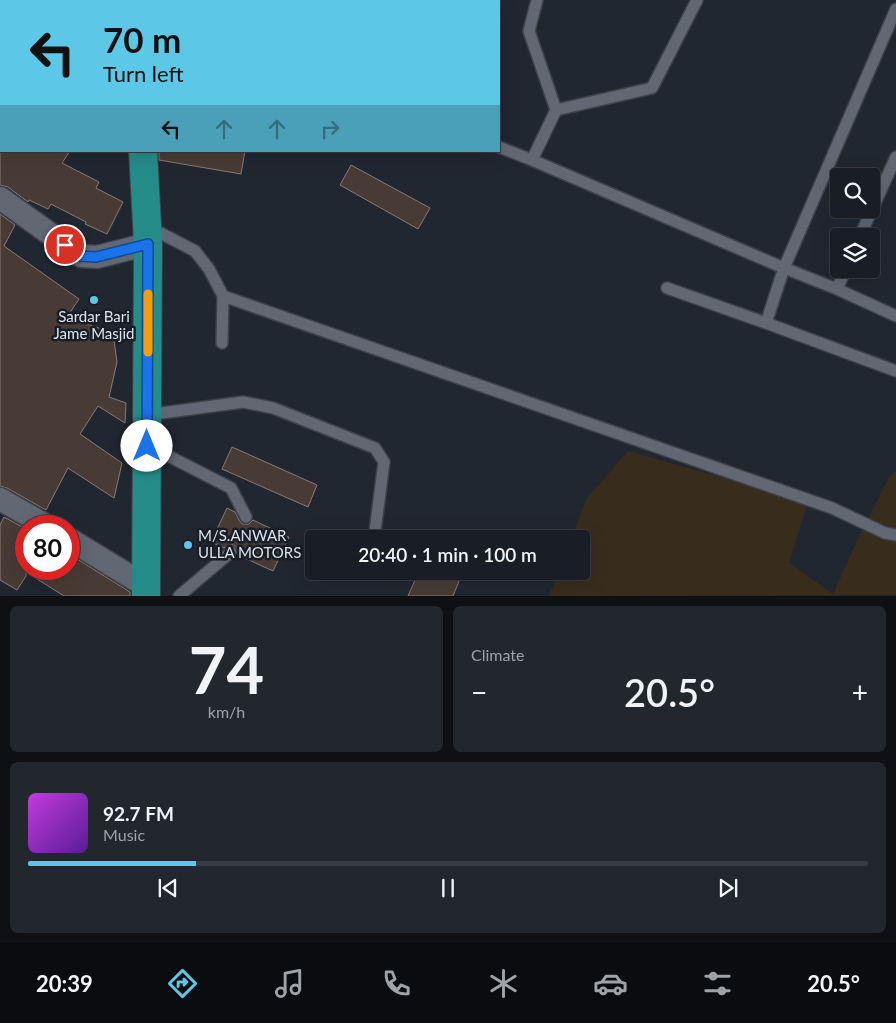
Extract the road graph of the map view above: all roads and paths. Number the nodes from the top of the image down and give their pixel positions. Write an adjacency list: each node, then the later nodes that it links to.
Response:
1 (537, 0): 4 (lane)
2 (697, 0): 4 (lane)
3 (896, 8): 12 (lane)
4 (556, 110): 8 (lane)
5 (500, 147): 8 (lane)
6 (143, 152): 11 (highway)
7 (896, 157): 10 (lane)
8 (532, 160): 12 (lane)
9 (0, 198): 11 (street)
10 (864, 228)
11 (148, 235): 16 (lane); 21 (highway)
12 (784, 268): 15 (lane); 18 (lane)
13 (842, 278): 15 (lane)
14 (667, 288): 18 (lane)
15 (837, 289): 17 (lane)
16 (223, 296): 19 (lane); 27 (lane)
17 (896, 316)
18 (766, 323): 20 (lane)
19 (222, 343)
20 (896, 371)
21 (147, 415): 22 (highway); 26 (lane)
22 (147, 446): 25 (lane); 30 (highway)
23 (0, 498): 24 (street)
24 (29, 515)
25 (246, 517)
26 (375, 530)
27 (896, 535)
28 (80, 546): 30 (street)
29 (231, 552): 31 (lane)
30 (146, 591)
31 (180, 596)

